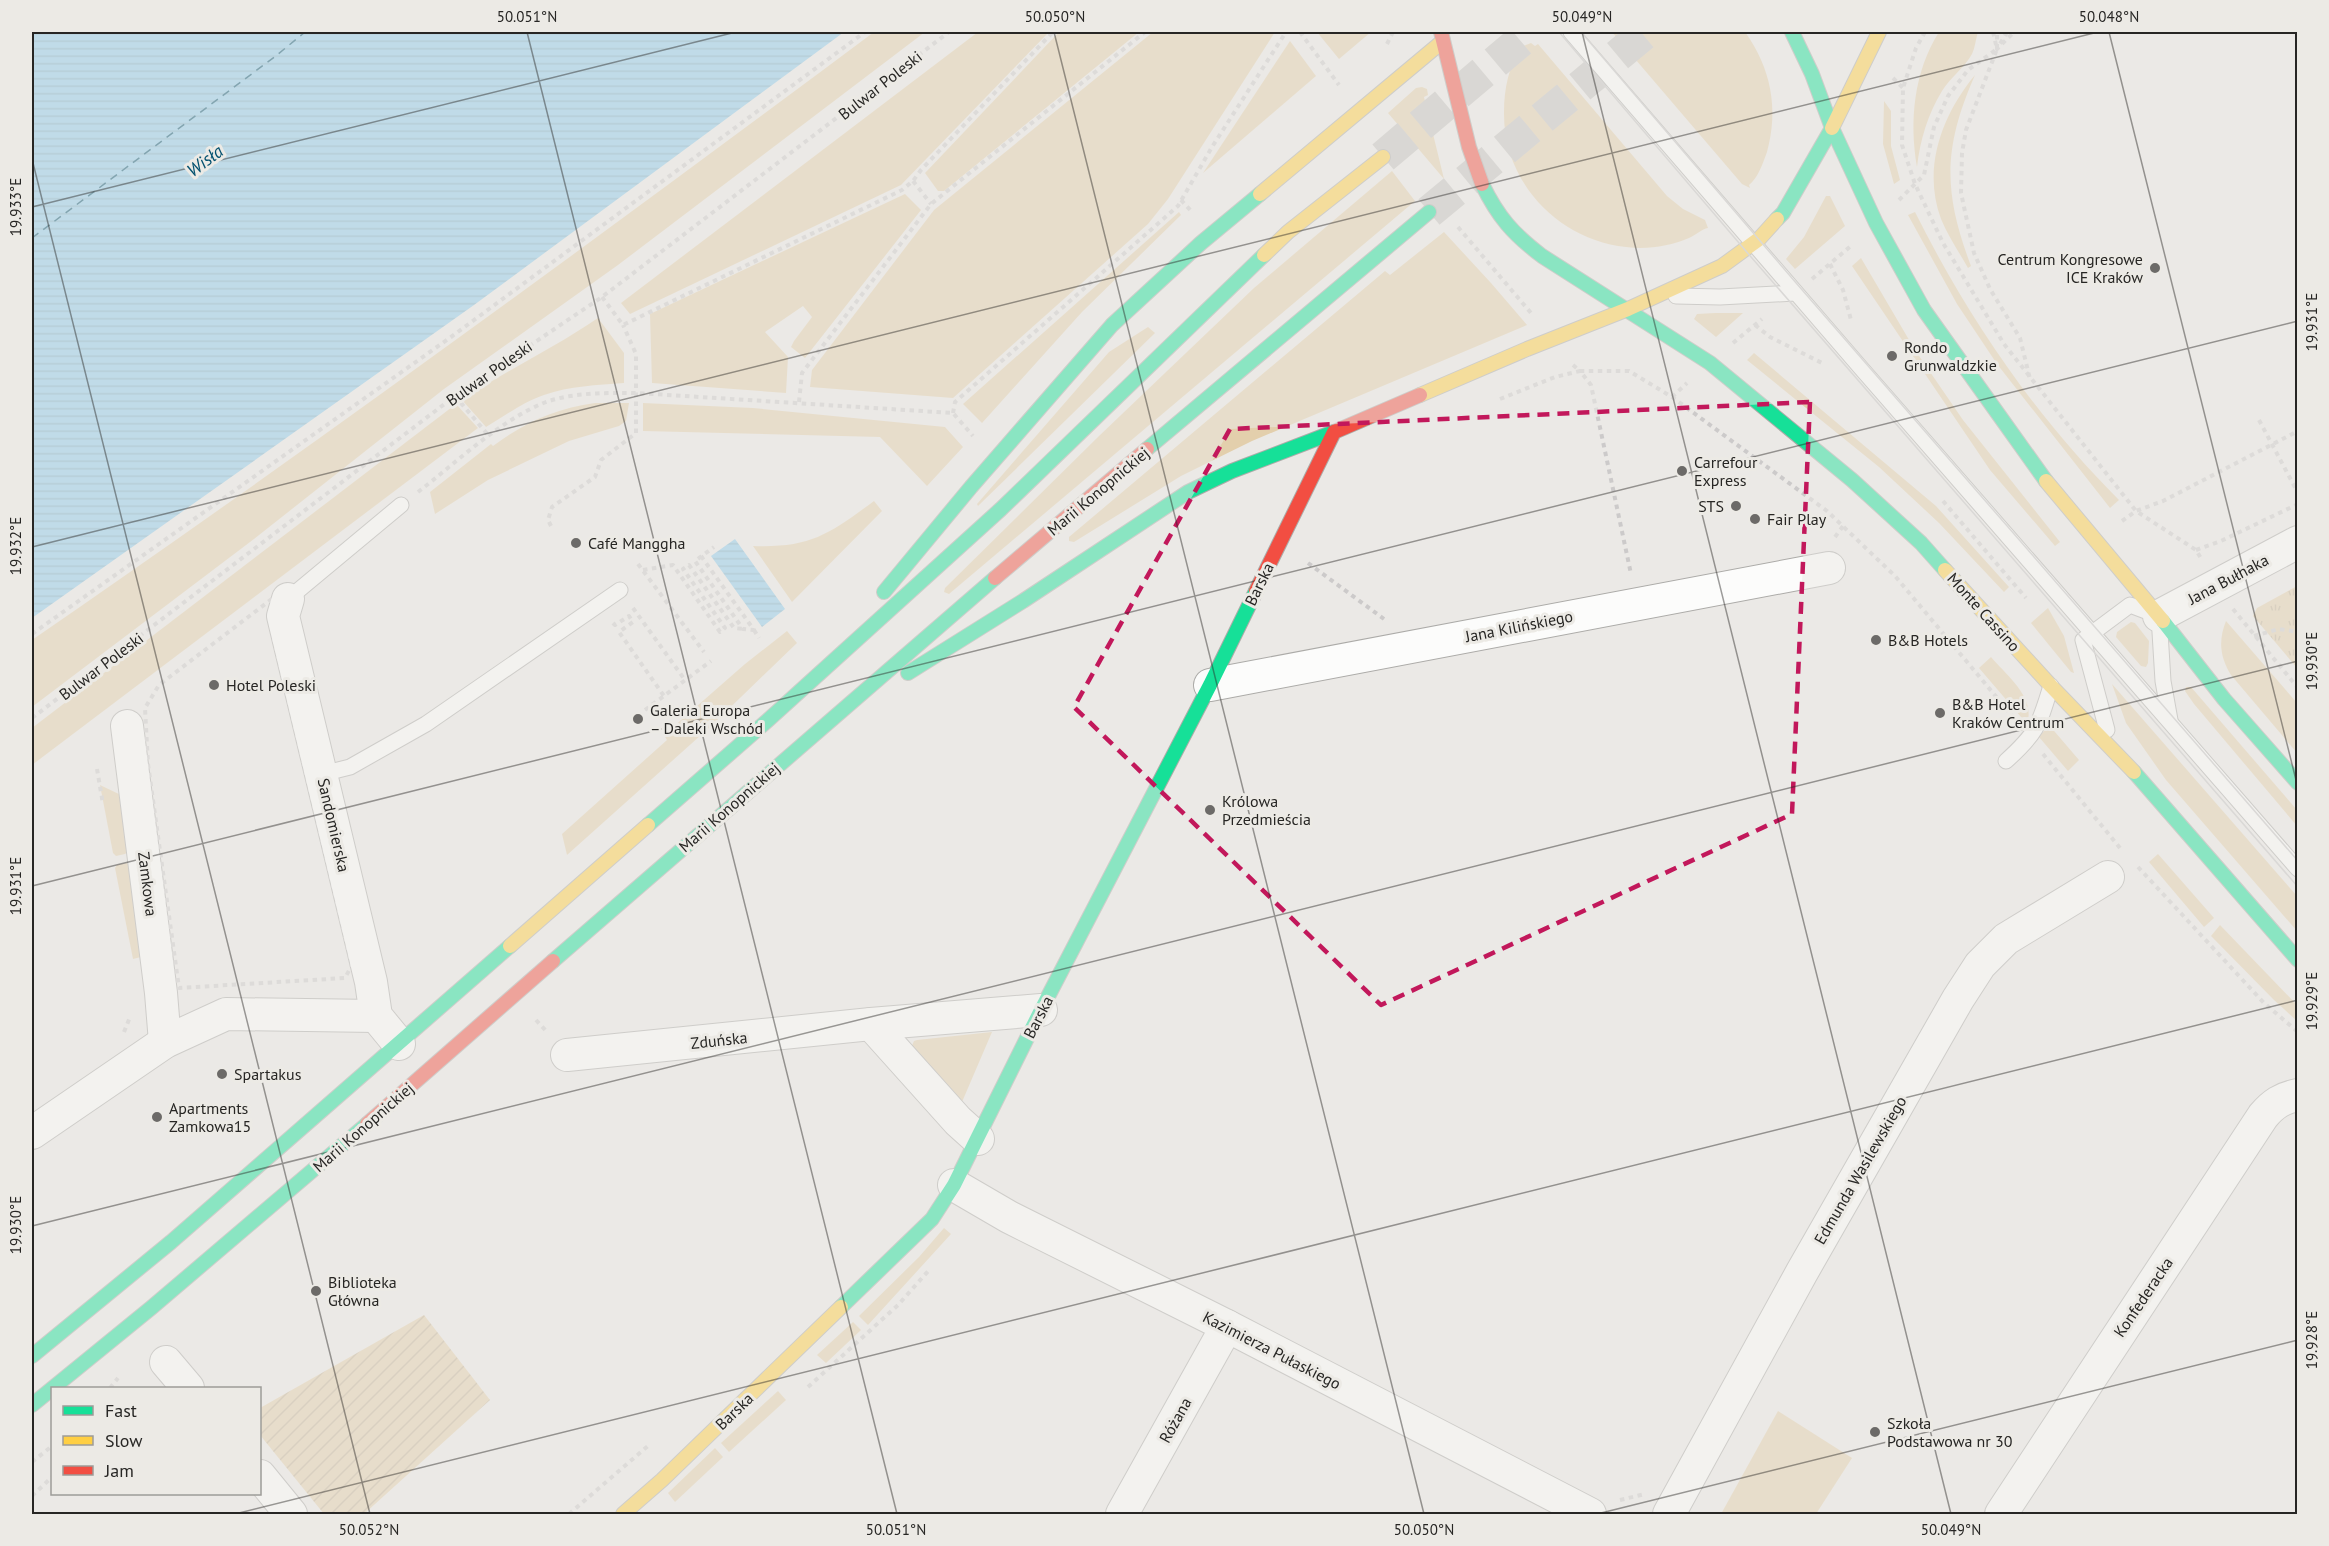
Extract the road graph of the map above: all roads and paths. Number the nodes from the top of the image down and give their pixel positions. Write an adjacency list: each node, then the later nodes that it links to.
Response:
1 (865, 32): 89 (path)
2 (949, 32): 36 (path, Bulwar Poleski)
3 (1053, 32): 21 (path)
4 (1144, 32): 25 (path)
5 (1286, 32): 24 (path)
6 (1300, 32): 18 (path)
7 (1455, 32): 16 (main road)
8 (1571, 32): 31 (lane)
9 (1792, 32): 19 (main road)
10 (1879, 32): 19 (main road)
11 (1925, 32): 22 (path)
12 (1992, 32): 17 (path)
13 (1997, 32): 17 (path)
14 (2007, 32): 17 (path)
15 (2014, 32): 17 (path)
16 (1442, 36): 37 (main road); 95 (main road)
17 (1997, 49): 22 (path); 45 (path)
18 (1341, 87)
19 (1832, 128): 31 (main road); 82 (main road)
20 (1383, 158): 95 (main road)
21 (913, 181): 25 (path); 39 (path)
22 (1915, 184): 23 (path); 45 (path)
23 (1900, 199)
24 (1181, 200): 26 (path); 28 (path)
25 (931, 204): 50 (path)
26 (1178, 206): 27 (path); 51 (path)
27 (1183, 212)
28 (1193, 212)
29 (1429, 212): 101 (main road, Marii Konopnickiej)
30 (1857, 241): 32 (path)
31 (1753, 244): 33 (lane); 35 (main road)
32 (1830, 264): 33 (path); 34 (path)
33 (1800, 289): 35 (lane); 87 (lane)
34 (1843, 290)
35 (1658, 295): 37 (main road)
36 (602, 297): 39 (path); 48 (path, Bulwar Poleski)
37 (1628, 309): 54 (main road); 97 (main road, Monte Cassino)
38 (1766, 316): 40 (path)
39 (623, 325): 47 (path)
40 (1755, 325): 41 (path); 43 (path)
41 (1726, 349)
42 (1565, 359): 44 (path)
43 (1824, 364)
44 (1580, 371): 49 (path); 74 (path)
45 (2030, 379): 61 (path)
46 (1689, 381): 49 (path)
47 (637, 393): 50 (path); 55 (path); 63 (path)
48 (455, 396): 55 (path); 102 (path, Bulwar Poleski)
49 (1672, 397): 64 (path)
50 (799, 402): 51 (path)
51 (953, 413): 56 (path)
52 (2259, 420): 57 (path)
53 (2298, 431): 57 (path)
54 (1334, 432): 96 (main road, Barska); 101 (main road)
55 (489, 436): 60 (path)
56 (976, 440)
57 (2271, 445): 58 (path); 61 (path)
58 (2298, 494)
59 (2298, 504): 67 (path)
60 (401, 505): 78 (lane)
61 (2136, 511): 62 (path); 67 (path)
62 (2120, 522)
63 (551, 526)
64 (1844, 526): 69 (path); 105 (path)
65 (2298, 542): 82 (street, Jana Bułhaka)
66 (714, 547): 68 (path)
67 (2196, 550): 70 (path)
68 (701, 556): 85 (path); 86 (path)
69 (1829, 556): 96 (street, Jana Kilińskiego)
70 (2201, 559)
71 (1308, 563): 83 (path)
72 (638, 564): 73 (path)
73 (643, 570): 85 (path); 92 (path)
74 (1632, 581)
75 (2013, 583): 79 (path)
76 (2034, 592): 79 (path)
77 (624, 596): 94 (path); 109 (lane)
78 (282, 597): 78 (path); 109 (street, Sandomierska)
79 (2026, 598): 80 (path)
80 (2021, 603)
81 (2232, 608): 90 (path)
82 (2159, 616): 87 (lane); 103 (lane); 110 (main road)
83 (1388, 622)
84 (615, 625): 99 (path)
85 (743, 629): 86 (path)
86 (754, 630): 91 (path)
87 (2093, 632): 103 (lane); 106 (lane)
88 (2298, 632): 90 (path)
89 (32, 634)
90 (2254, 636): 98 (path)
91 (759, 638)
92 (704, 652)
93 (711, 662): 94 (path)
94 (685, 680): 99 (path)
95 (810, 681): 122 (main road)
96 (1210, 685): 116 (main road, Barska)
97 (2051, 686): 105 (lane); 106 (main road, Monte Cassino)
98 (2298, 687)
99 (664, 696): 100 (path)
100 (645, 710)
101 (834, 716): 132 (main road, Marii Konopnickiej)
102 (32, 718)
103 (2170, 720): 113 (lane)
104 (128, 726): 121 (street, Zamkowa)
105 (2030, 739): 107 (lane); 112 (path)
106 (2112, 747): 114 (main road, Monte Cassino)
107 (2006, 760)
108 (97, 769): 111 (path)
109 (322, 774): 117 (street, Sandomierska)
110 (2298, 783)
111 (105, 815)
112 (2122, 863): 119 (path); 148 (street, Edmunda Wasilewskiego)
113 (2298, 868)
114 (2298, 960)
115 (133, 1010): 120 (path)
116 (1041, 1010): 118 (street, Zduńska); 126 (main road, Barska)
117 (376, 1016): 121 (street); 122 (street)
118 (871, 1024): 123 (street, Zduńska); 126 (street)
119 (2298, 1032)
120 (121, 1040)
121 (165, 1042): 125 (street)
122 (399, 1044): 130 (main road)
123 (567, 1055)
124 (2298, 1095): 149 (street, Konfederacka)
125 (32, 1133)
126 (978, 1139): 127 (main road, Barska)
127 (954, 1185): 129 (street, Kazimierza Pułaskiego); 145 (main road, Barska)
128 (936, 1262): 135 (path)
129 (1227, 1326): 146 (street, Różana); 147 (street, Kazimierza Pułaskiego)
130 (32, 1356)
131 (166, 1362): 133 (street)
132 (54, 1387)
133 (186, 1387)
134 (51, 1390): 136 (main road, Marii Konopnickiej)
135 (801, 1394)
136 (32, 1405)
137 (650, 1444): 144 (path)
138 (51, 1447): 139 (path)
139 (32, 1462)
140 (261, 1477): 143 (street)
141 (51, 1478): 142 (path)
142 (32, 1496)
143 (291, 1515)
144 (569, 1515)
145 (623, 1515)
146 (1122, 1515)
147 (1590, 1515)
148 (1668, 1515)
149 (2001, 1515)

